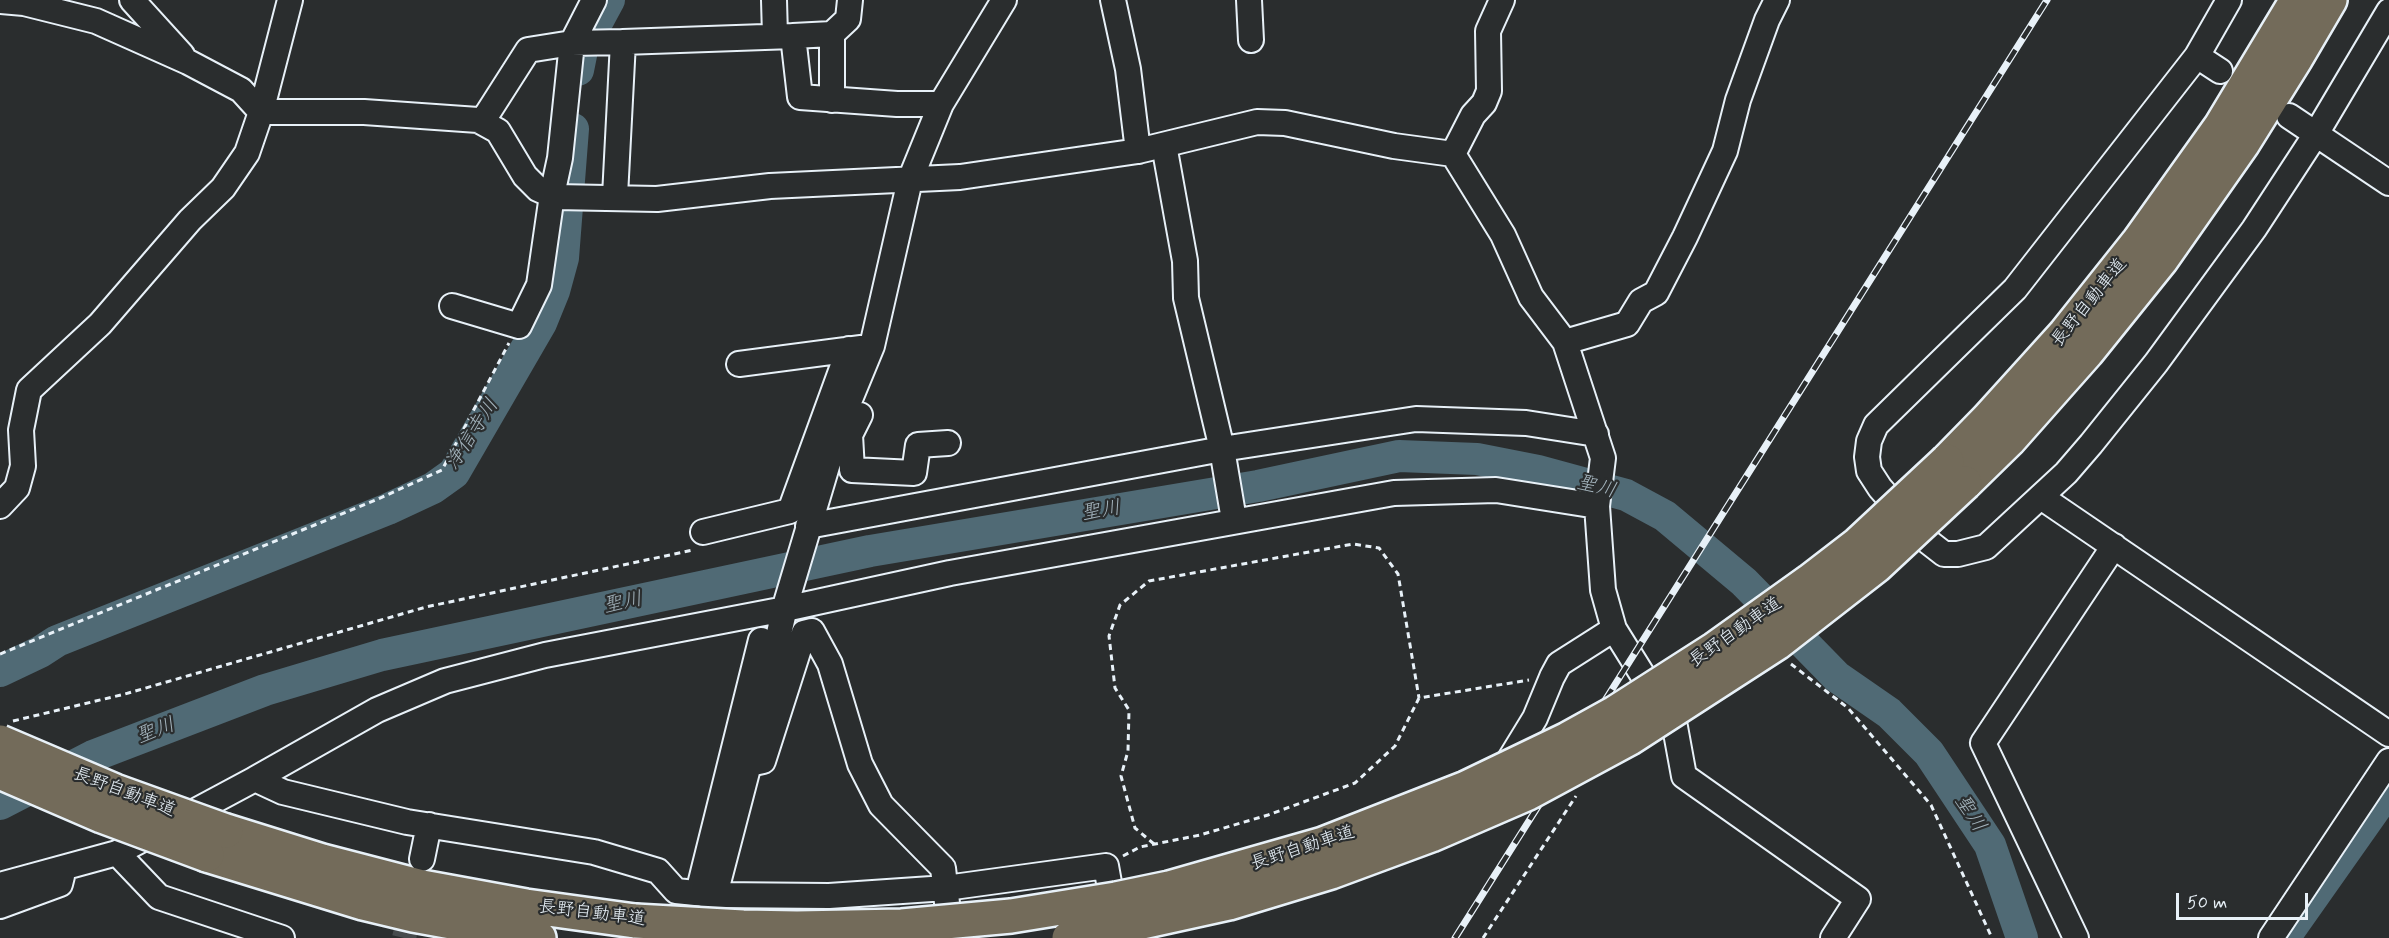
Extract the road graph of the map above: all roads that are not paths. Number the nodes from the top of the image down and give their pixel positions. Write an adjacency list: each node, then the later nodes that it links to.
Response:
1 (132, 0): 22 (street)
2 (290, 0): 26 (street)
3 (594, 0): 20 (street)
4 (774, 0): 17 (street)
5 (850, 0): 16 (street)
6 (1004, 0): 25 (street)
7 (1113, 0): 31 (street)
8 (1249, 0): 18 (street)
9 (1502, 0): 32 (street)
10 (1777, 0): 38 (street)
11 (2229, 0): 21 (street)
12 (2297, 0): 46 (highway, 長野自動車道)
13 (2330, 0): 46 (highway, 長野自動車道)
14 (0, 1): 22 (street)
15 (2389, 10): 29 (street)
16 (832, 33): 17 (street); 24 (street)
17 (784, 36): 19 (street); 24 (street)
18 (1251, 40)
19 (622, 42): 20 (street); 36 (street)
20 (573, 43): 28 (street); 35 (street)
21 (2197, 56): 23 (street); 53 (street)
22 (188, 62): 26 (street)
23 (2220, 71)
24 (832, 100): 25 (street)
25 (941, 104): 33 (street)
26 (261, 112): 28 (street); 48 (street)
27 (2289, 116): 29 (street)
28 (482, 122): 35 (street)
29 (2316, 134): 34 (street); 47 (street)
30 (1164, 145): 31 (street); 32 (street); 45 (street)
31 (1138, 151): 33 (street)
32 (1453, 154): 38 (street)
33 (910, 180): 36 (street); 39 (street)
34 (2389, 183)
35 (554, 196): 36 (street); 37 (street)
36 (615, 196)
37 (452, 306)
38 (1565, 342): 43 (street)
39 (872, 346): 40 (street); 42 (street)
40 (849, 349): 41 (street); 52 (street)
41 (739, 364)
42 (861, 372): 44 (street); 51 (street)
43 (1596, 434): 45 (street); 49 (street)
44 (948, 443)
45 (1222, 449): 50 (street); 51 (street)
46 (1956, 472): 66 (highway, 長野自動車道, bridge); 80 (highway, 長野自動車道, bridge)
47 (2041, 497): 53 (street); 54 (street)
48 (0, 506)
49 (1597, 506): 50 (street); 56 (street)
50 (1234, 520): 55 (street)
51 (806, 532): 55 (street)
52 (704, 540)
53 (1926, 540): 58 (street)
54 (2114, 546): 60 (street); 83 (street)
55 (786, 606): 61 (street); 64 (street)
56 (1614, 629): 58 (street); 81 (street)
57 (761, 640): 61 (street)
58 (1675, 727): 82 (street)
59 (3, 733): 66 (highway, 長野自動車道, bridge)
60 (2389, 734)
61 (741, 759): 71 (street); 72 (street)
62 (2389, 762): 84 (street)
63 (0, 772): 66 (highway, 長野自動車道, bridge)
64 (255, 779): 65 (street); 67 (street)
65 (429, 825): 68 (street); 72 (street)
66 (216, 843): 77 (highway, 長野自動車道)
67 (117, 853): 69 (street); 74 (street)
68 (422, 859)
69 (65, 867): 70 (street); 73 (street)
70 (0, 885)
71 (946, 888): 72 (street); 79 (street); 81 (street)
72 (706, 894): 78 (street)
73 (0, 906)
74 (206, 914): 75 (street); 76 (street)
75 (214, 938)
76 (282, 938)
77 (539, 938)
78 (704, 938)
79 (950, 938)
80 (1069, 938)
81 (1118, 938)
82 (1833, 938)
83 (2076, 938)
84 (2271, 938)

